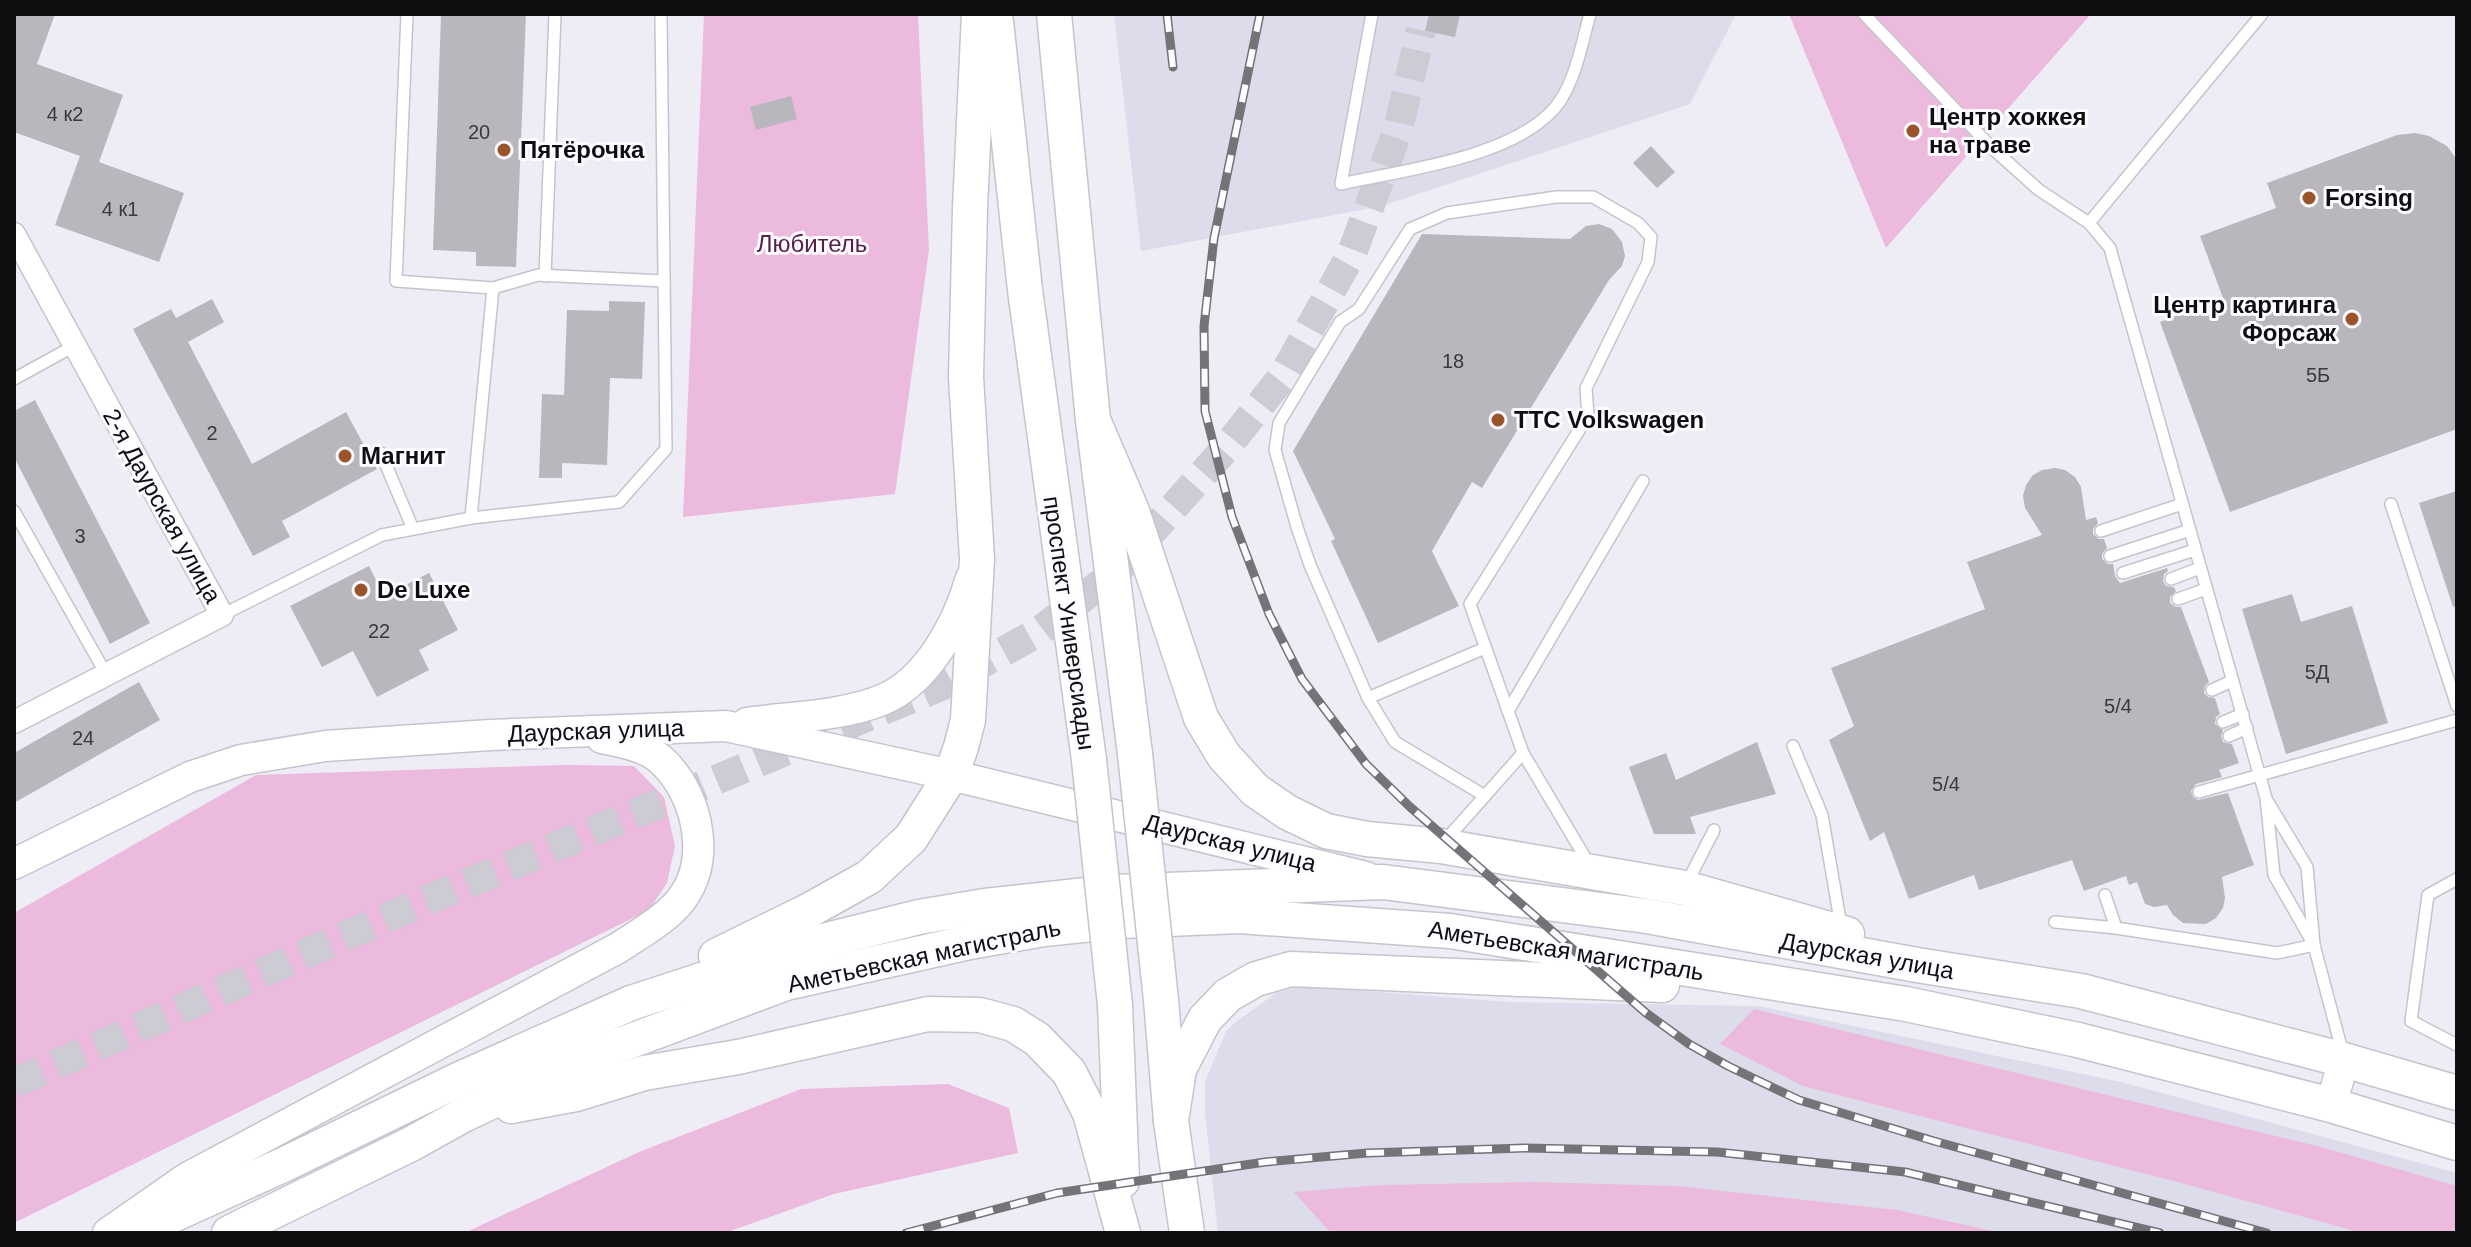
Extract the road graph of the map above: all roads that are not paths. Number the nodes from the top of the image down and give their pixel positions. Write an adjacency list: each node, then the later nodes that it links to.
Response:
1 (407, 14): 15 (lane)
2 (555, 14): 13 (lane)
3 (661, 14): 14 (lane)
4 (979, 14): 30 (main road)
5 (995, 14): 84 (main road, проспект Универсиады, bridge)
6 (1054, 14): 18 (main road, проспект Универсиады)
7 (1372, 14): 8 (lane)
8 (1590, 14)
9 (1864, 14): 11 (lane)
10 (2262, 14): 11 (lane)
11 (2089, 223): 21 (lane)
12 (14, 234): 16 (street, 2-я Даурская улица)
13 (545, 276): 14 (lane); 15 (lane)
14 (664, 281): 24 (lane)
15 (493, 288): 24 (lane)
16 (74, 346): 17 (lane); 36 (street, 2-я Даурская улица)
17 (14, 379)
18 (1093, 420): 60 (main road); 79 (main road, проспект Универсиады, bridge)
19 (381, 453): 25 (lane)
20 (1643, 481): 43 (lane)
21 (2182, 504): 26 (lane); 27 (lane)
22 (2391, 504): 42 (lane)
23 (14, 511): 38 (lane)
24 (471, 518): 25 (lane)
25 (413, 529): 36 (lane)
26 (2190, 530): 28 (lane); 29 (lane)
27 (2101, 531)
28 (2195, 550): 31 (lane); 32 (lane)
29 (2110, 556)
30 (977, 559): 48 (street); 55 (main road)
31 (2200, 568): 33 (lane); 34 (lane)
32 (2123, 573)
33 (2171, 579)
34 (2206, 589): 35 (lane); 39 (lane)
35 (2178, 599)
36 (222, 615): 38 (street, 2-я Даурская улица)
37 (1485, 648): 41 (lane); 41 (lane); 43 (lane)
38 (106, 674): 46 (street, 2-я Даурская улица)
39 (2232, 681): 40 (lane); 44 (lane)
40 (2212, 690)
41 (1368, 698): 57 (lane)
42 (2457, 706)
43 (1508, 711): 53 (lane)
44 (2243, 714): 47 (lane); 49 (lane)
45 (2457, 720): 54 (lane)
46 (14, 722)
47 (2223, 722)
48 (726, 726): 50 (street, Даурская улица); 55 (street, Даурская улица)
49 (2247, 728): 51 (lane); 54 (lane)
50 (573, 732): 61 (street, Даурская улица); 81 (street)
51 (2229, 736)
52 (1793, 746): 69 (lane)
53 (1523, 753): 57 (lane); 62 (lane)
54 (2259, 773): 56 (lane); 58 (lane)
55 (951, 775): 64 (street, Даурская улица); 72 (main road)
56 (2199, 792)
57 (1485, 796): 60 (lane)
58 (2266, 798): 70 (lane); 70 (lane)
59 (1714, 830): 66 (lane)
60 (1441, 846): 62 (main road)
61 (14, 864)
62 (1593, 871): 66 (main road)
63 (2457, 879): 74 (lane)
64 (1383, 882): 66 (main road, Даурская улица); 72 (main road, Аметьевская магистраль)
65 (2105, 895): 68 (lane)
66 (1666, 902): 69 (main road); 71 (main road, Даурская улица)
67 (2055, 922): 68 (lane)
68 (2116, 928): 70 (lane)
69 (1841, 931): 71 (main road)
70 (2314, 945): 75 (lane)
71 (1917, 965): 75 (main road, Даурская улица)
72 (631, 1003): 82 (main road, Аметьевская магистраль)
73 (1906, 1004): 77 (main road, Даурская улица); 78 (main road, Аметьевская магистраль); 79 (main road)
74 (2457, 1045)
75 (2344, 1060): 76 (main road, Даурская улица); 77 (street)
76 (2457, 1093)
77 (2331, 1105): 80 (main road, Даурская улица)
78 (463, 1115): 83 (main road, Аметьевская магистраль); 84 (main road)
79 (1171, 1121): 85 (main road, проспект Универсиады)
80 (2457, 1143)
81 (108, 1233)
82 (133, 1233)
83 (229, 1233)
84 (1123, 1233)
85 (1187, 1233)

